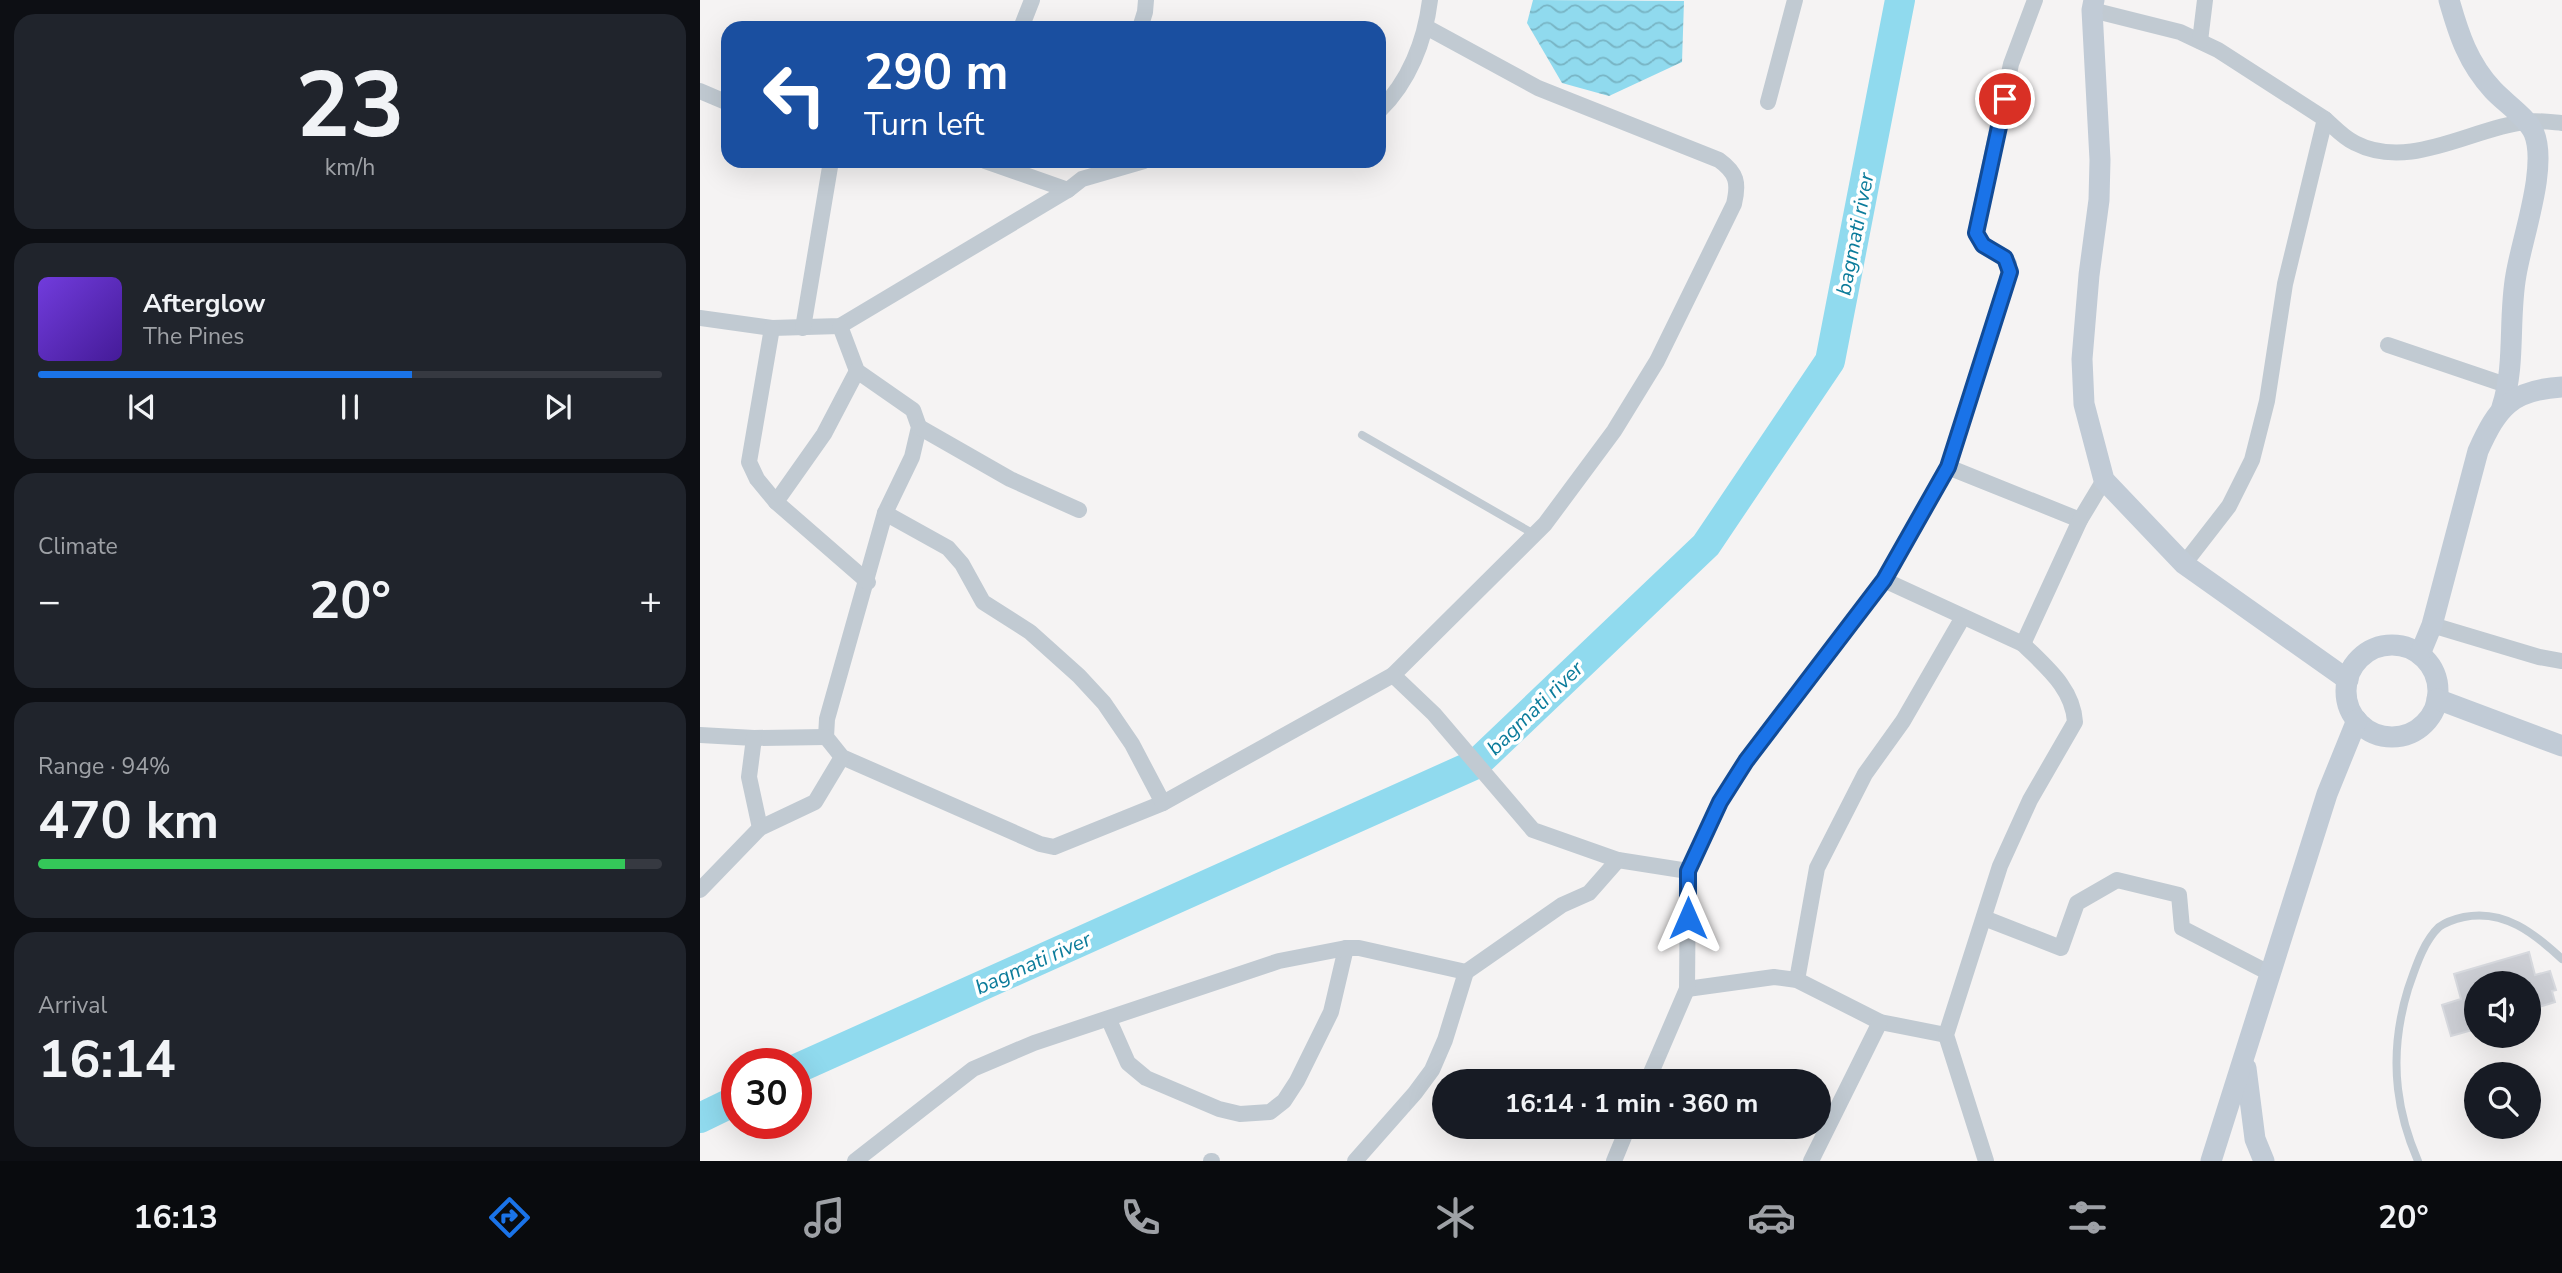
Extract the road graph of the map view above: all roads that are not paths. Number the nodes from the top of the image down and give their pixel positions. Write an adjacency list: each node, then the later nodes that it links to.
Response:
1 (1032, 0): 9 (street)
2 (1146, 0): 10 (street)
3 (1430, 0): 11 (street)
4 (1795, 0): 15 (street)
5 (2035, 0): 37 (street)
6 (2205, 0): 12 (street)
7 (2449, 0): 19 (street)
8 (2093, 5): 12 (street); 38 (street)
9 (1024, 21)
10 (1142, 21)
11 (1426, 27): 16 (street); 43 (street)
12 (2200, 41): 17 (street)
13 (700, 91): 14 (street)
14 (721, 100)
15 (1768, 102)
16 (1386, 104)
17 (2325, 119): 19 (street); 44 (street)
18 (2561, 120): 19 (street)
19 (2525, 122): 32 (street)
20 (830, 168): 29 (street)
21 (1004, 168): 25 (street)
22 (1084, 168): 24 (street)
23 (1120, 168): 24 (street)
24 (1082, 179): 25 (street)
25 (1068, 190): 27 (street)
26 (700, 318): 28 (street)
27 (840, 326): 29 (street); 31 (street)
28 (772, 328): 29 (street); 39 (street)
29 (803, 328)
30 (2388, 345): 32 (street)
31 (857, 371): 35 (street); 39 (street)
32 (2509, 386): 34 (street)
33 (2562, 387): 34 (street)
34 (2502, 407): 48 (street)
35 (919, 427): 40 (street); 41 (street)
36 (1362, 435): 43 (lane)
37 (1948, 467): 42 (street); 45 (street)
38 (2104, 480): 42 (street); 44 (street)
39 (776, 502): 46 (street)
40 (1079, 510)
41 (886, 513): 46 (street); 61 (street)
42 (2080, 520): 49 (street)
43 (1534, 534): 52 (street)
44 (2184, 564): 53 (street)
45 (1884, 580): 47 (street); 64 (street)
46 (868, 582): 57 (street)
47 (1963, 617): 49 (street); 71 (street)
48 (2432, 625): 50 (street); 51 (street)
49 (2023, 644): 66 (street)
50 (2420, 654): 53 (street); 54 (street)
51 (2562, 662)
52 (1393, 675): 61 (street); 63 (street)
53 (2348, 680): 55 (street)
54 (2437, 699): 55 (street); 59 (street)
55 (2357, 720): 70 (street)
56 (700, 735): 58 (street)
57 (826, 737): 58 (street); 60 (street)
58 (754, 738): 62 (street)
59 (2562, 746)
60 (842, 757): 61 (street); 62 (street)
61 (1163, 803)
62 (761, 828): 65 (street)
63 (1618, 860): 64 (street); 69 (street)
64 (1688, 871): 72 (street)
65 (700, 890)
66 (1983, 918): 70 (street); 75 (street)
67 (1346, 948): 69 (street); 73 (street); 73 (street)
68 (2562, 959): 86 (lane)
69 (1466, 972): 80 (street)
70 (2271, 974): 76 (street)
71 (1797, 980): 72 (street); 74 (street)
72 (1687, 989): 77 (street)
73 (1109, 1020): 79 (street)
74 (1880, 1022): 75 (street); 82 (street)
75 (1946, 1035): 83 (street)
76 (2245, 1060): 84 (street); 85 (street)
77 (1653, 1069)
78 (1623, 1139): 81 (street)
79 (855, 1161)
80 (1355, 1161)
81 (1614, 1161)
82 (1811, 1161)
83 (1986, 1161)
84 (2211, 1161)
85 (2264, 1161)
86 (2418, 1161)

